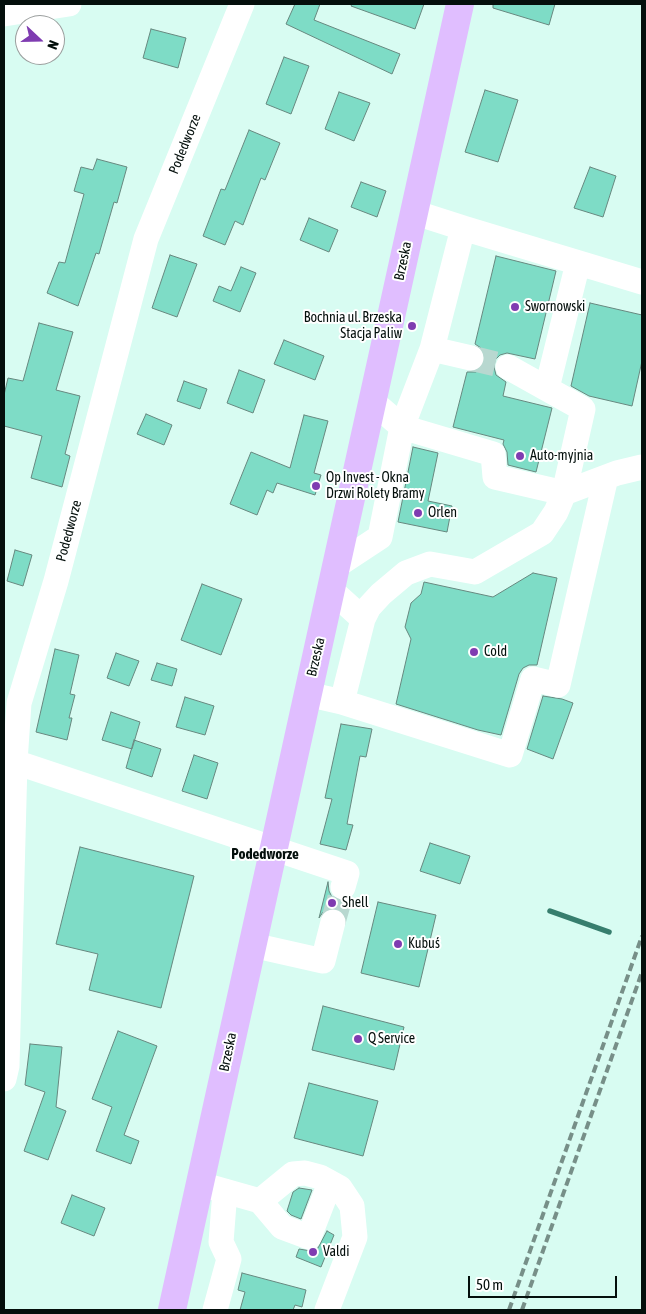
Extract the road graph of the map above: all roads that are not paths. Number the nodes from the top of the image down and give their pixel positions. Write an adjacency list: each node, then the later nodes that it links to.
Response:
1 (69, 4): 4 (street)
2 (242, 4): 22 (street, Podedworze)
3 (460, 4): 5 (main road, Brzeska)
4 (4, 14)
5 (413, 212): 6 (street); 13 (main road, Brzeska)
6 (463, 228): 7 (street); 9 (street)
7 (578, 263): 8 (street); 12 (street)
8 (642, 282)
9 (432, 349): 10 (street); 14 (street)
10 (471, 358)
11 (508, 367): 12 (street)
12 (547, 388): 17 (street)
13 (372, 402): 14 (street); 18 (main road, Brzeska)
14 (402, 427): 17 (street); 18 (street)
15 (642, 467): 16 (street)
16 (606, 477): 17 (street); 21 (street)
17 (564, 492): 19 (street)
18 (333, 578): 19 (street); 20 (main road, Brzeska)
19 (363, 619): 21 (street)
20 (307, 694): 21 (street); 23 (main road, Brzeska)
21 (342, 702)
22 (15, 762): 23 (street); 27 (street, Podedworze)
23 (273, 848): 24 (street); 26 (main road, Brzeska)
24 (343, 887)
25 (333, 922): 26 (street)
26 (252, 945): 29 (main road, Brzeska)
27 (4, 1079)
28 (330, 1183): 30 (street); 30 (street); 33 (street)
29 (213, 1188): 30 (street); 31 (main road, Brzeska); 32 (street)
30 (260, 1201)
31 (172, 1310)
32 (215, 1310)
33 (327, 1310)

